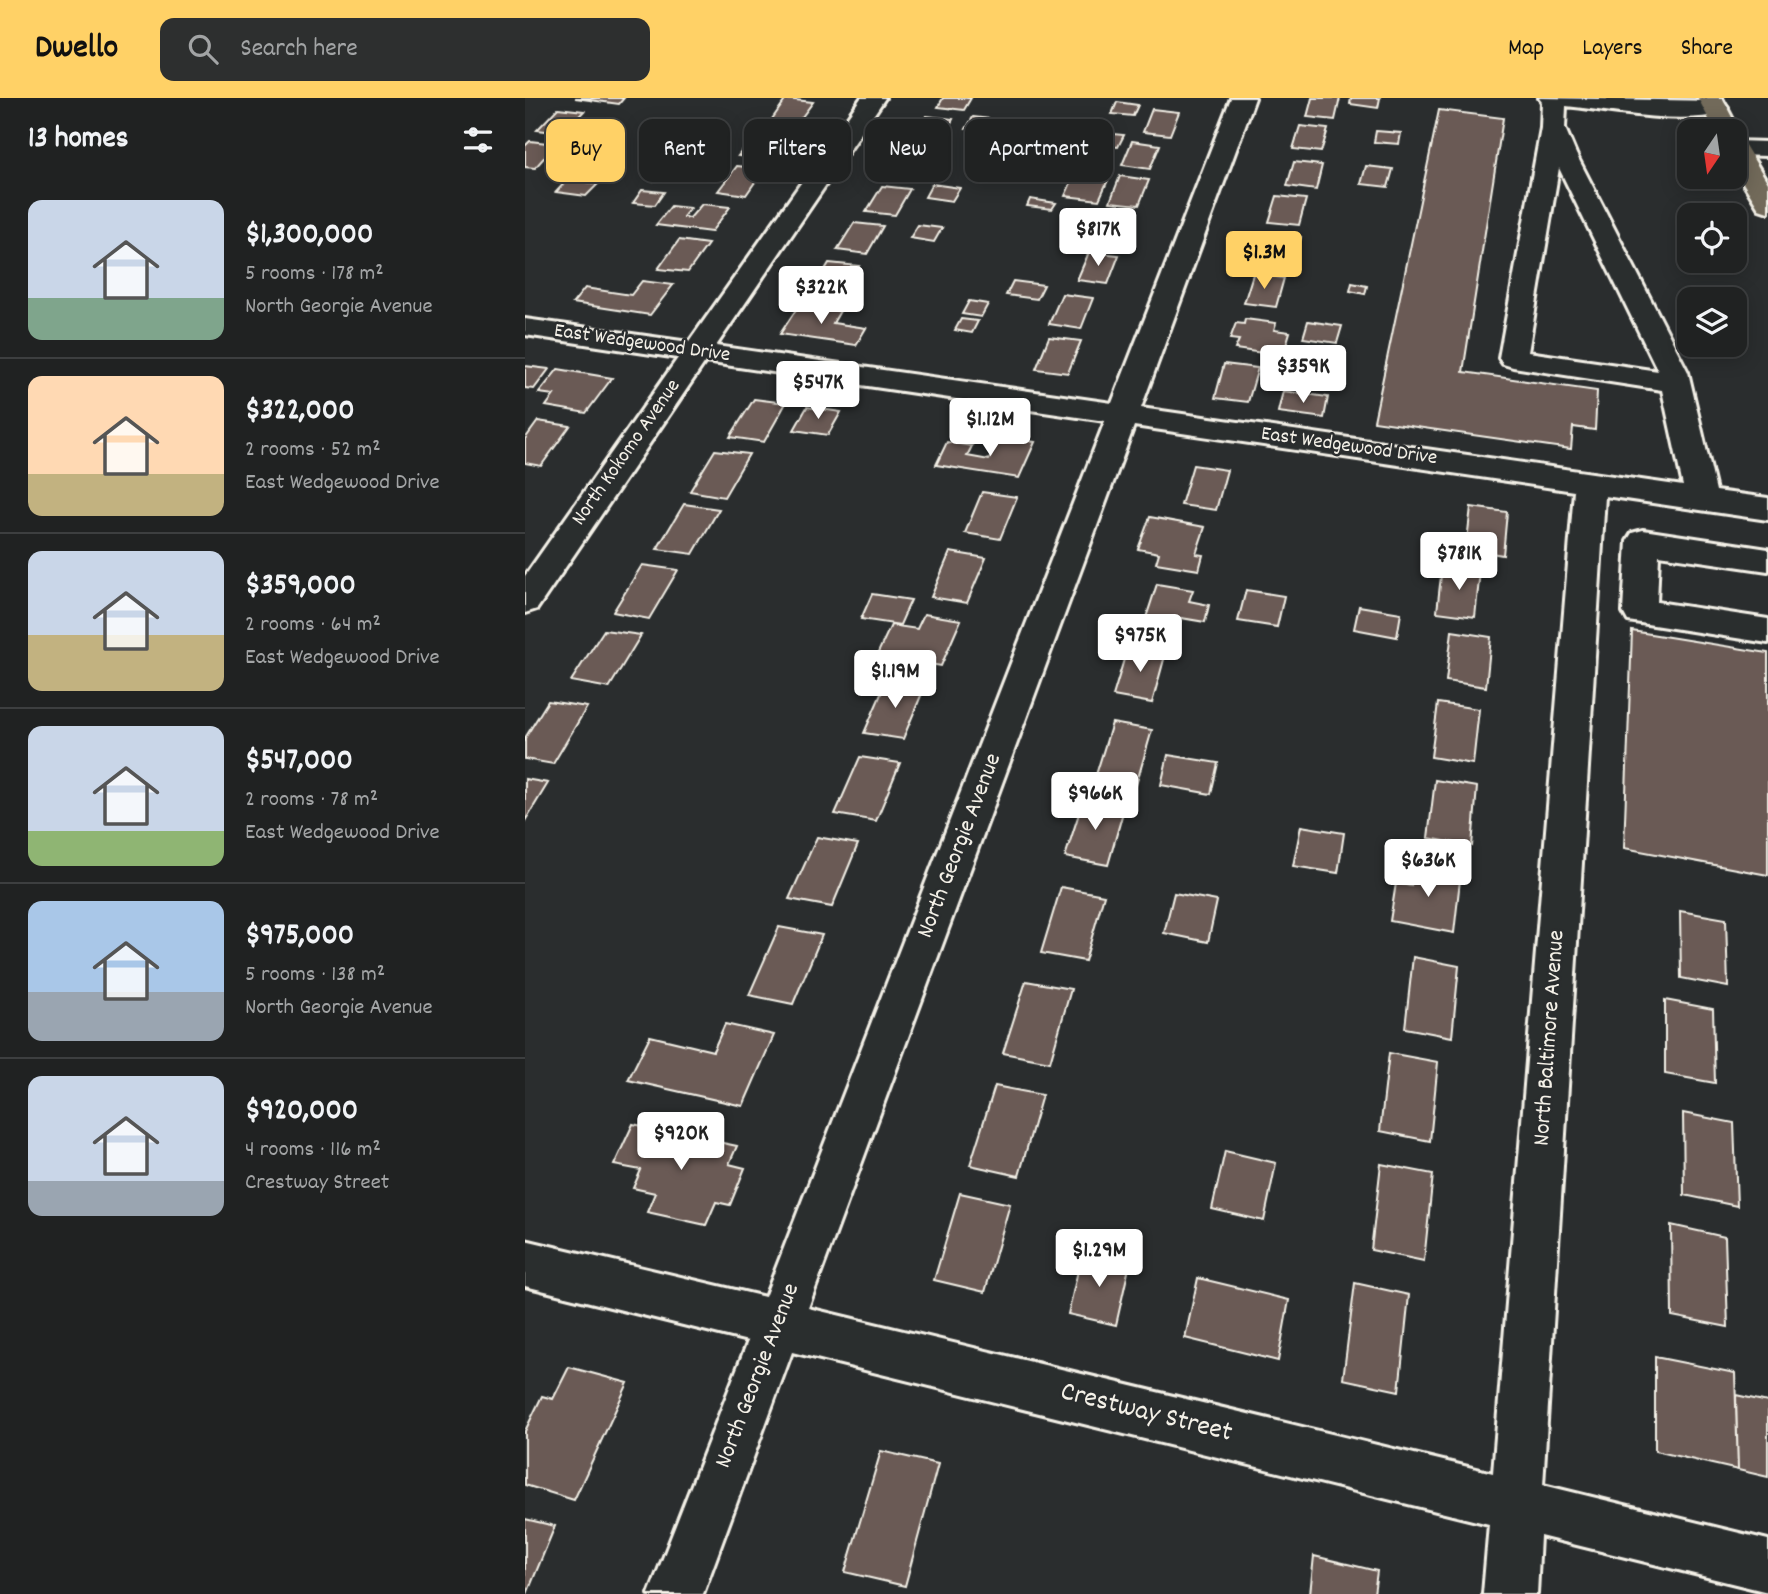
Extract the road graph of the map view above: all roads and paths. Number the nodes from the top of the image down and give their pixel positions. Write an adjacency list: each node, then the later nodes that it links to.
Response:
1 (873, 98): 13 (street, North Kokomo Avenue)
2 (1243, 98): 15 (street, North Georgie Avenue)
3 (1553, 98): 4 (street); 7 (street)
4 (1623, 102): 5 (street)
5 (1713, 103): 6 (main road)
6 (1721, 119)
7 (1553, 128): 14 (street); 14 (street)
8 (1747, 148): 9 (street)
9 (1768, 149)
10 (1747, 169): 11 (main road)
11 (1768, 204)
12 (525, 327): 13 (street, East Wedgewood Drive)
13 (698, 352): 15 (street, East Wedgewood Drive); 24 (street, North Kokomo Avenue)
14 (1675, 383): 17 (street)
15 (1125, 414): 16 (street, East Wedgewood Drive); 27 (street, North Georgie Avenue)
16 (1590, 482): 17 (street, East Wedgewood Drive); 22 (street, North Baltimore Avenue)
17 (1687, 497): 18 (street, East Wedgewood Drive); 19 (street)
18 (1758, 507): 20 (street)
19 (1671, 545): 21 (street); 23 (street)
20 (1768, 550)
21 (1768, 560)
22 (1584, 572): 23 (street); 28 (street, North Baltimore Avenue)
23 (1641, 582): 25 (street)
24 (525, 601)
25 (1768, 631)
26 (525, 1263): 27 (street, Crestway Street)
27 (778, 1325): 28 (street, Crestway Street); 30 (street, North Georgie Avenue)
28 (1516, 1505): 29 (street, Crestway Street); 31 (street, North Baltimore Avenue)
29 (1768, 1566)
30 (676, 1594)
31 (1510, 1594)

